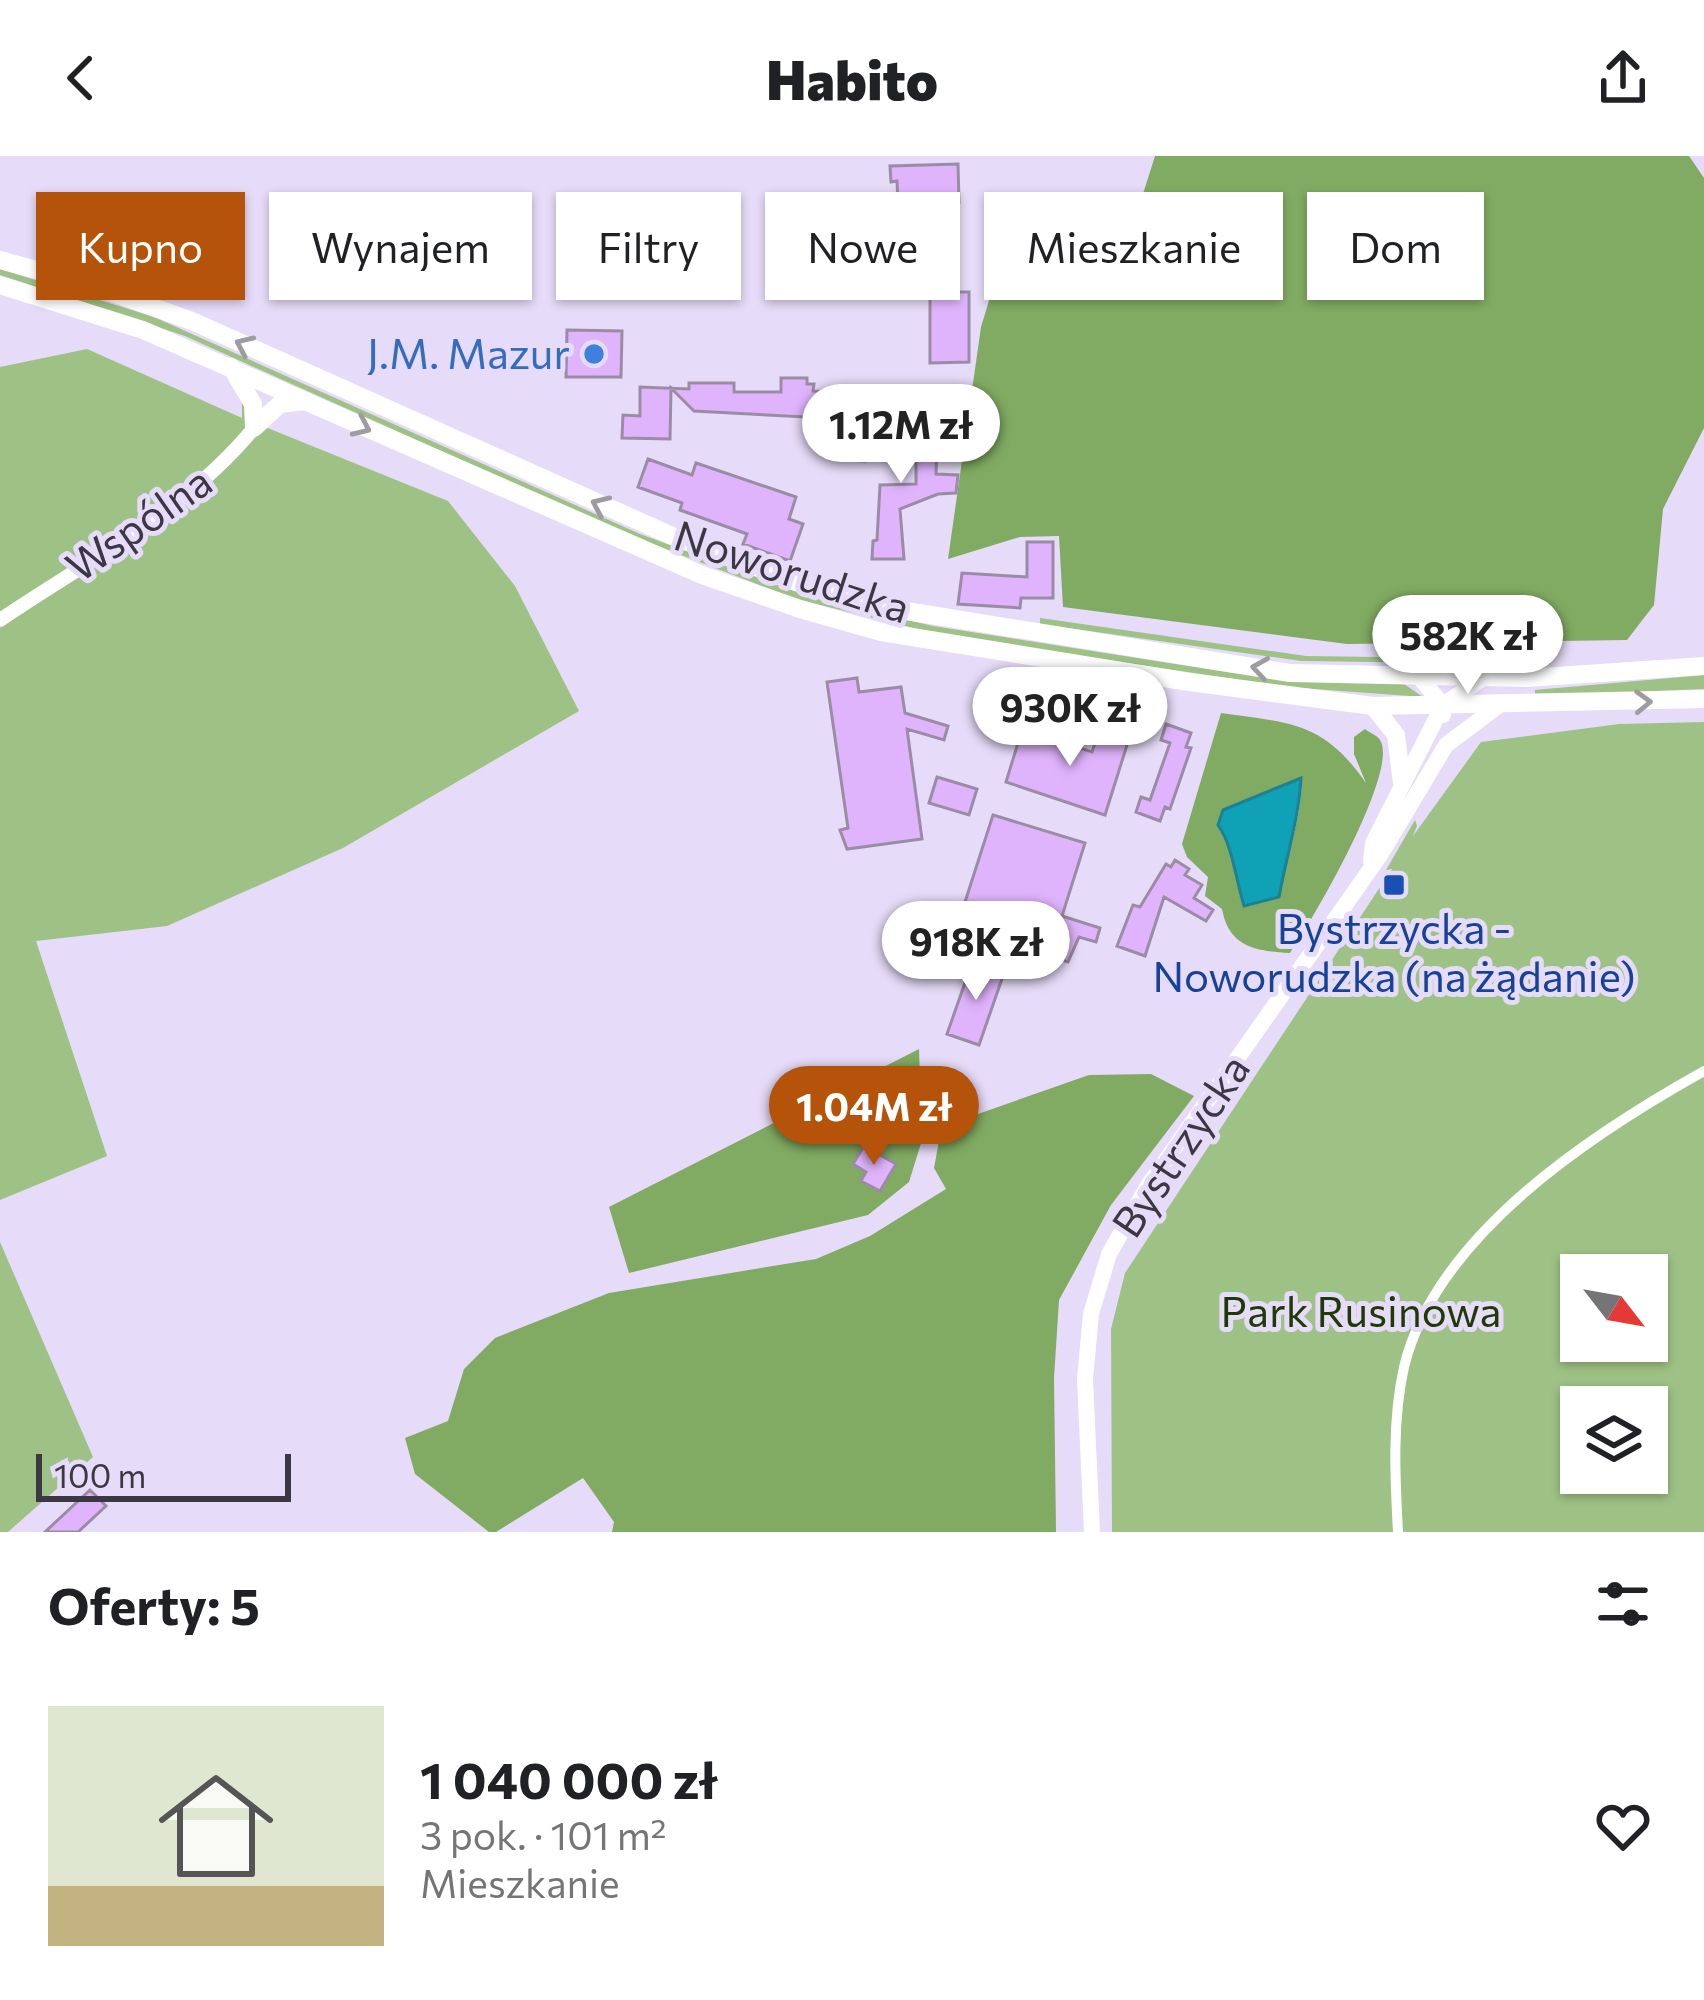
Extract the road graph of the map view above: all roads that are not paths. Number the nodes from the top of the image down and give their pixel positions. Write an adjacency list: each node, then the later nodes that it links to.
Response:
1 (0, 260): 10 (main road, Noworudzka, one-way to 1)
2 (0, 285): 3 (main road, Noworudzka)
3 (231, 367): 4 (main road, Noworudzka); 5 (main road)
4 (304, 400): 5 (main road); 14 (main road, Noworudzka, one-way to 14)
5 (254, 428): 7 (street, Wspólna)
6 (0, 603): 7 (street)
7 (15, 610): 8 (street, Wspólna)
8 (0, 620)
9 (1704, 666): 11 (main road, Noworudzka)
10 (1419, 677): 11 (main road, Noworudzka); 13 (street)
11 (1483, 678): 13 (street, Bystrzycka)
12 (1704, 699): 15 (main road, Noworudzka, one-way to 12)
13 (1443, 705): 14 (main road, Noworudzka); 15 (main road, Noworudzka); 16 (street); 17 (street, Bystrzycka)
14 (1373, 706): 17 (main road)
15 (1498, 706): 16 (street, Bystrzycka)
16 (1446, 746): 18 (street, Bystrzycka)
17 (1402, 783): 18 (street, Bystrzycka)
18 (1371, 864): 20 (street, Bystrzycka)
19 (1704, 1071): 21 (street)
20 (1092, 1532)
21 (1398, 1532)

